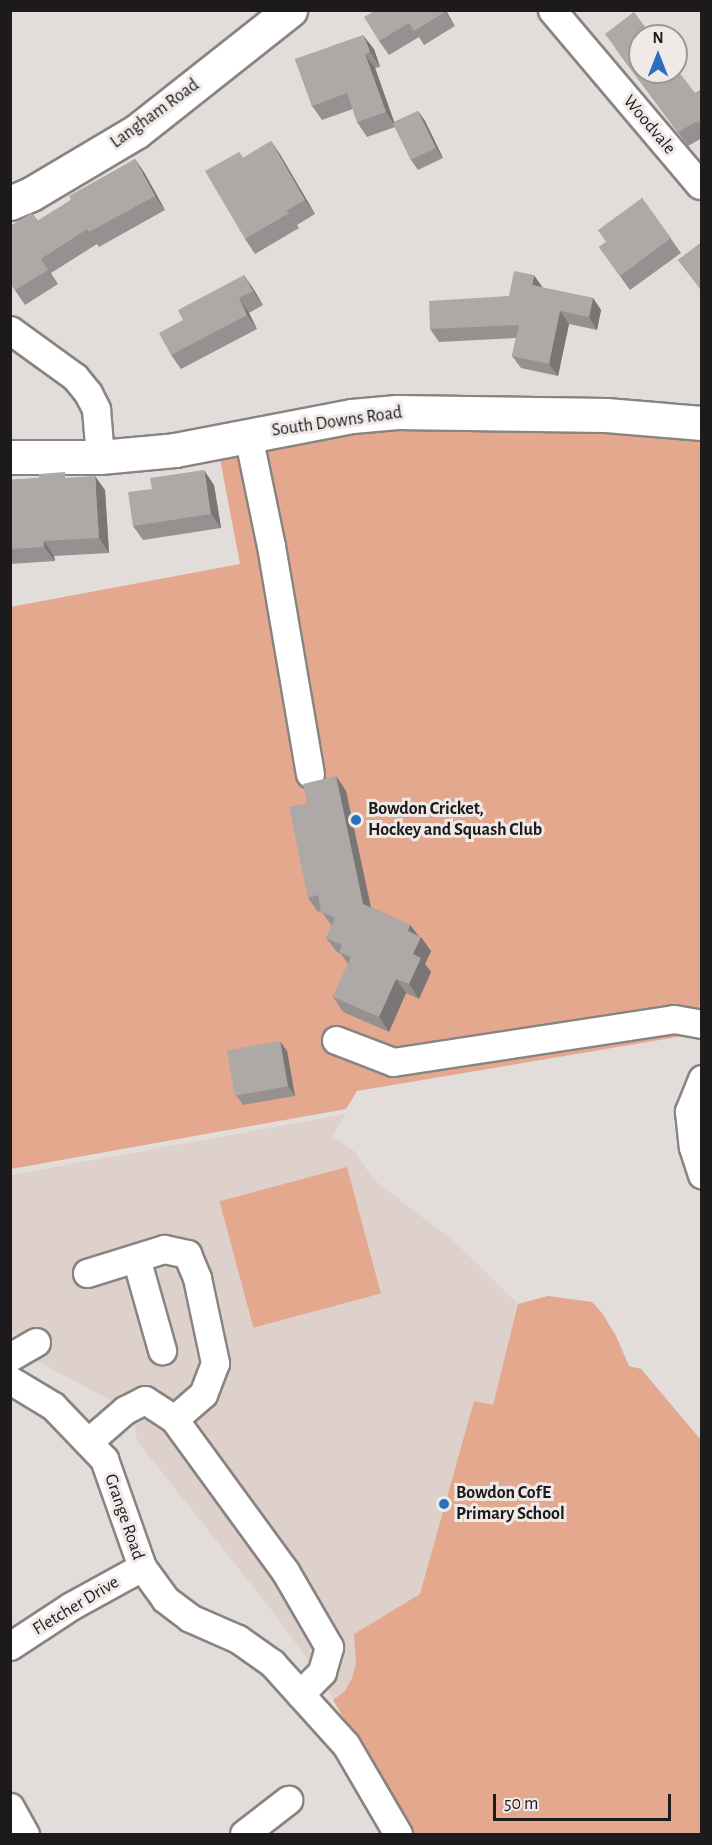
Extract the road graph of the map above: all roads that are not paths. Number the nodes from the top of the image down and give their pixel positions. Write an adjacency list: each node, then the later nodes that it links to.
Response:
1 (290, 10): 4 (main road, Langham Road)
2 (552, 10): 3 (street, Woodvale)
3 (700, 185)
4 (10, 203)
5 (10, 330): 9 (street)
6 (702, 423): 7 (main road, South Downs Road)
7 (248, 435): 9 (main road, South Downs Road); 10 (street)
8 (10, 457): 9 (main road, South Downs Road)
9 (100, 457)
10 (310, 774)
11 (702, 1023): 12 (street)
12 (336, 1040)
13 (702, 1079): 14 (street)
14 (702, 1175)
15 (136, 1258): 16 (street); 18 (street); 21 (street)
16 (87, 1273)
17 (36, 1342): 19 (street)
18 (162, 1350)
19 (10, 1357)
20 (10, 1380): 22 (street, Grange Road)
21 (174, 1419): 22 (street); 25 (street)
22 (88, 1442): 23 (street, Grange Road)
23 (141, 1567): 24 (street, Fletcher Drive); 25 (street, Grange Road)
24 (10, 1646)
25 (300, 1694): 30 (street, Grange Road)
26 (288, 1800): 29 (street)
27 (10, 1807): 28 (street)
28 (25, 1834)
29 (244, 1834)
30 (398, 1834)

